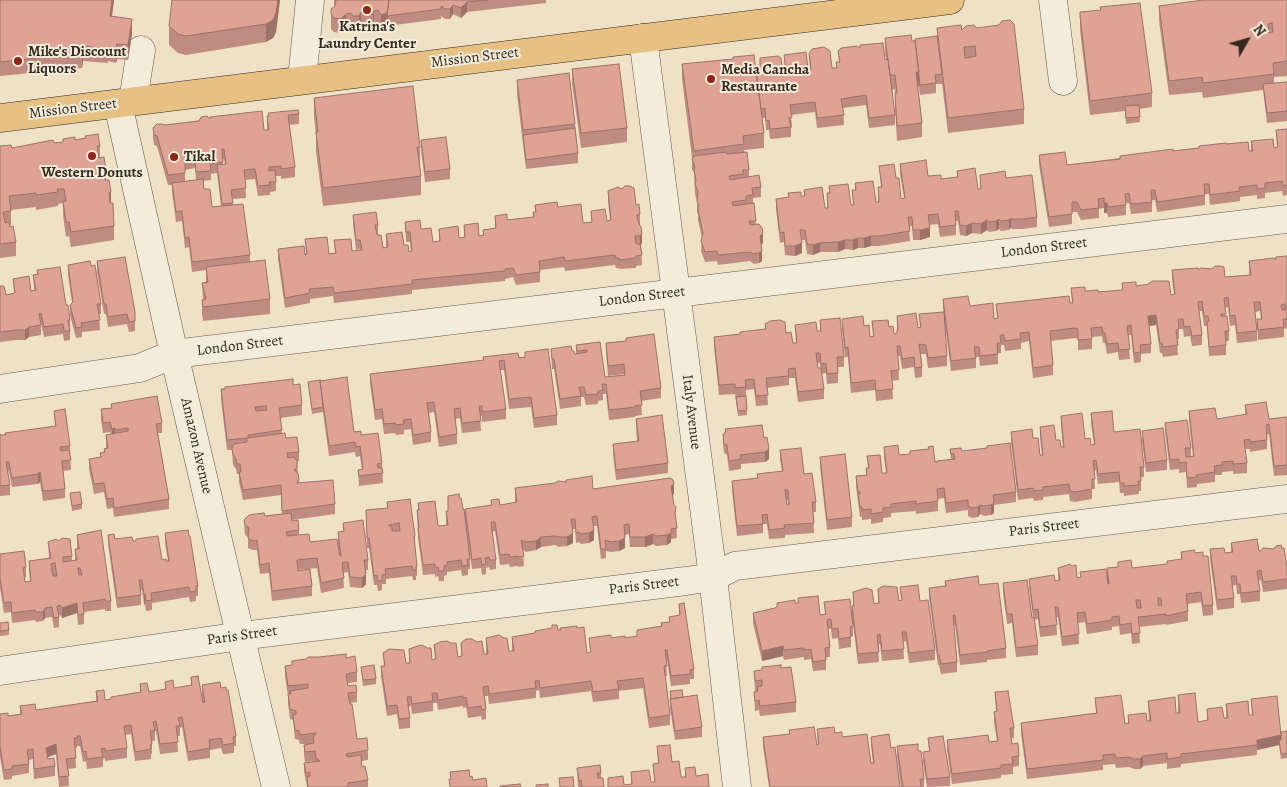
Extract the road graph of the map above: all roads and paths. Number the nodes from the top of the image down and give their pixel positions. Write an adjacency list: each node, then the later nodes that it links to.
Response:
1 (310, 0): 7 (street)
2 (950, 0): 4 (main road, Mission Street)
3 (1052, 0): 8 (street)
4 (867, 5): 5 (main road, Mission Street)
5 (643, 38): 7 (main road, Mission Street); 12 (street, Italy Avenue)
6 (141, 50): 9 (street)
7 (302, 80): 9 (main road, Mission Street)
8 (1063, 81)
9 (126, 102): 10 (main road, Mission Street); 13 (street, Amazon Avenue)
10 (0, 118)
11 (1287, 219): 12 (street, London Street)
12 (676, 292): 13 (street, London Street); 16 (street, Italy Avenue)
13 (174, 354): 14 (street, London Street); 17 (street, Amazon Avenue)
14 (0, 389)
15 (1287, 499): 16 (street, Paris Street)
16 (713, 577): 17 (street, Paris Street); 20 (street, Italy Avenue)
17 (240, 636): 18 (street, Paris Street); 19 (street, Amazon Avenue)
18 (0, 671)
19 (276, 787)
20 (737, 787)

